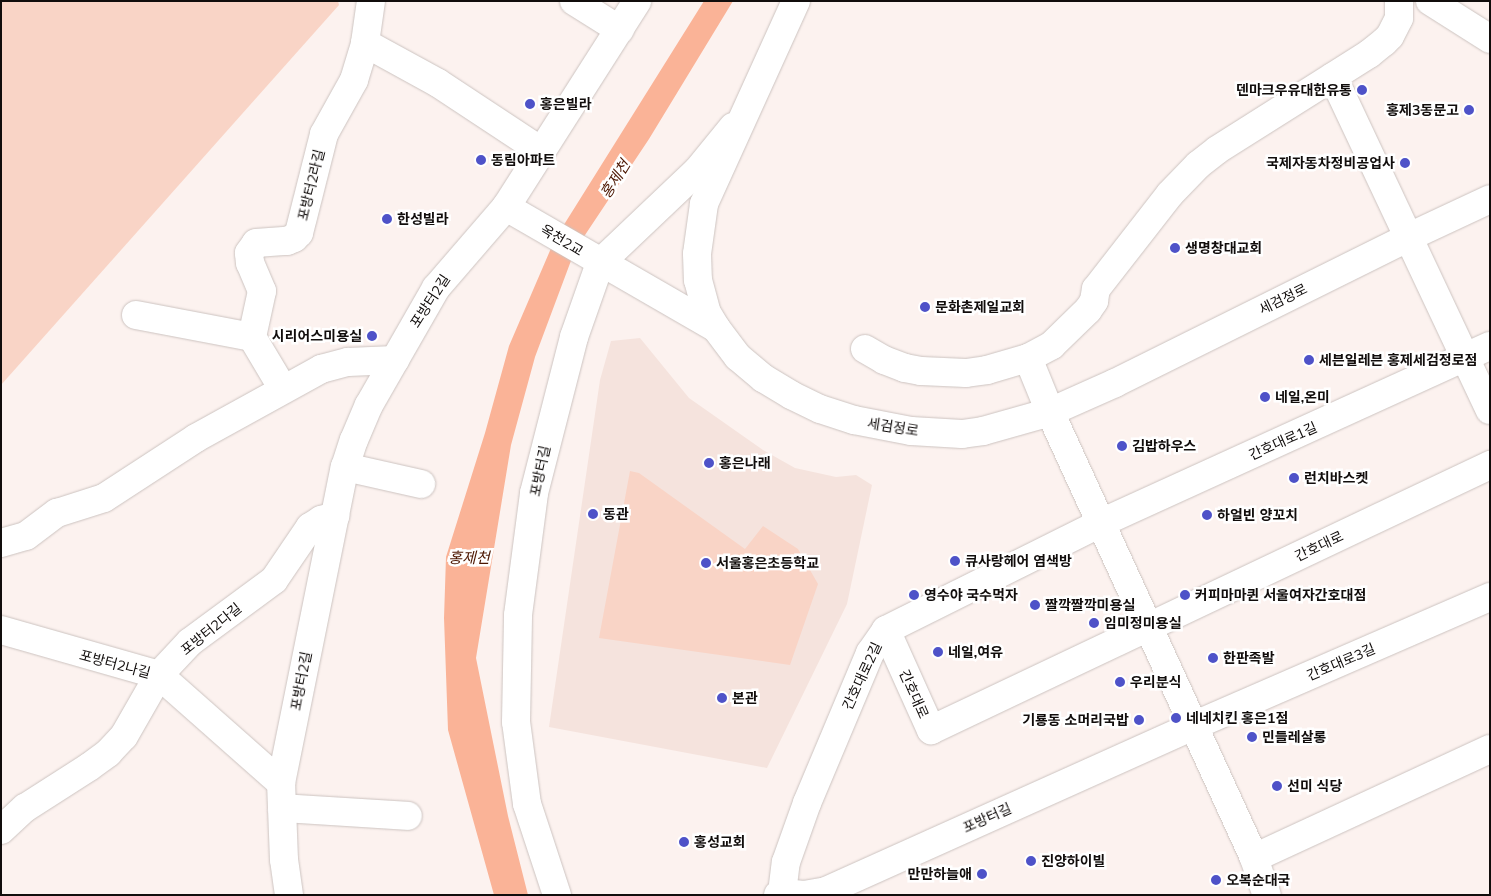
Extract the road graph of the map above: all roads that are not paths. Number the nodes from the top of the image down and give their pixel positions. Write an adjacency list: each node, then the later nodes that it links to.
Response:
1 (372, 1): 10 (main road, 포방터2라길)
2 (574, 1): 8 (main road)
3 (637, 1): 8 (main road, 포방터2길)
4 (796, 1): 13 (main road, 세검정로)
5 (1399, 1): 12 (main road)
6 (1430, 1): 7 (main road)
7 (1459, 19): 9 (main road); 11 (main road)
8 (620, 30): 14 (main road, 포방터2길)
9 (1490, 39)
10 (365, 44): 14 (main road); 21 (main road, 포방터2라길)
11 (1490, 48)
12 (1333, 77): 17 (main road); 24 (main road)
13 (748, 108): 18 (main road, 포방터길); 20 (main road, 세검정로)
14 (541, 151): 16 (main road, 포방터2길)
15 (1490, 199): 17 (main road, 세검정로)
16 (517, 213): 18 (main road, 옥천2교); 25 (main road, 포방터2길)
17 (1409, 237): 23 (main road); 28 (main road, 세검정로)
18 (598, 262): 20 (main road, 옥천2교); 49 (main road, 포방터길)
19 (136, 314): 21 (main road)
20 (716, 328): 28 (main road, 세검정로)
21 (252, 337): 26 (main road)
22 (865, 348): 24 (main road)
23 (1478, 352): 27 (main road); 33 (main road, 간호대로1길)
24 (1028, 358): 28 (main road)
25 (395, 360): 26 (main road); 30 (main road, 포방터2길)
26 (283, 389): 34 (main road)
27 (1490, 410)
28 (1050, 412): 33 (main road)
29 (1490, 465): 36 (main road, 간호대로)
30 (345, 467): 31 (main road); 32 (main road, 포방터2길)
31 (421, 484)
32 (335, 516): 39 (main road, 포방터2다길); 42 (main road, 포방터2길)
33 (1101, 523): 36 (main road); 38 (main road, 간호대로2길)
34 (1, 542)
35 (1490, 597): 40 (main road, 간호대로3길)
36 (1148, 627): 38 (main road, 간호대로); 40 (main road)
37 (1, 630): 39 (main road, 포방터2나길)
38 (886, 630): 47 (main road, 간호대로2길)
39 (159, 676): 42 (main road, 포방터2나길); 43 (main road, 포방터2다길)
40 (1193, 726): 46 (main road); 47 (main road, 포방터길)
41 (1490, 749): 46 (main road)
42 (281, 796): 44 (main road); 48 (main road, 포방터2길)
43 (13, 804): 45 (main road, 포방터2다길)
44 (408, 816)
45 (1, 830)
46 (1254, 858): 50 (main road)
47 (780, 894)
48 (289, 895)
49 (557, 895)
50 (1267, 895)

